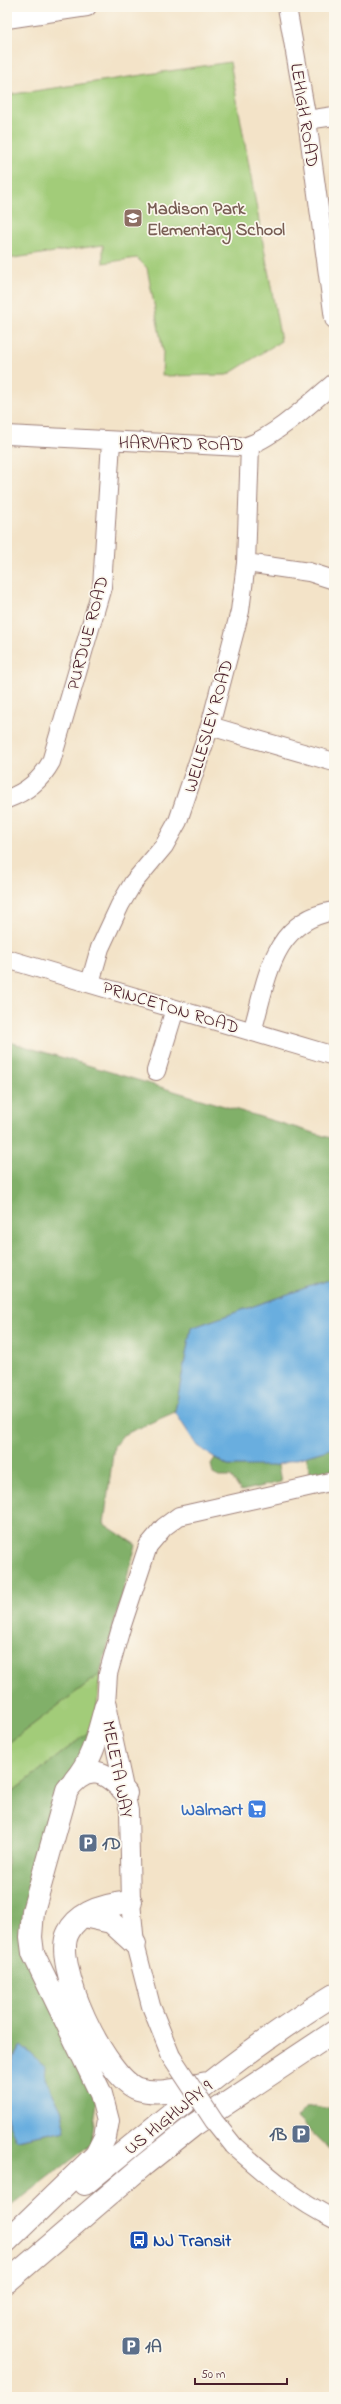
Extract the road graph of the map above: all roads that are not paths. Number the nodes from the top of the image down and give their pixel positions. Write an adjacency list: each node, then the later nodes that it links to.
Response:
1 (87, 7): 3 (street)
2 (287, 7): 5 (street, LEHIGH ROAD)
3 (7, 19)
4 (334, 116): 5 (street)
5 (307, 120): 6 (street, LEHIGH ROAD)
6 (330, 258): 7 (street, LEHIGH ROAD)
7 (334, 319)
8 (334, 383): 11 (street, HARVARD ROAD)
9 (7, 435): 10 (street, HARVARD ROAD)
10 (112, 442): 11 (street, HARVARD ROAD); 16 (street, PURDUE ROAD)
11 (250, 446): 12 (street, WELLESLEY ROAD)
12 (246, 563): 13 (street); 14 (street, WELLESLEY ROAD)
13 (334, 580)
14 (210, 726): 15 (street); 19 (street, WELLESLEY ROAD)
15 (334, 762)
16 (7, 799)
17 (334, 911): 21 (street)
18 (7, 959): 19 (street, PRINCETON ROAD)
19 (90, 983): 20 (street, PRINCETON ROAD)
20 (175, 1009): 21 (street, PRINCETON ROAD); 23 (street)
21 (252, 1032): 22 (street, PRINCETON ROAD)
22 (334, 1056)
23 (156, 1071)
24 (334, 1481): 25 (street, MELETA WAY)
25 (106, 1705): 26 (highway); 27 (street, MELETA WAY)
26 (74, 1781): 27 (highway); 35 (highway)
27 (126, 1793): 28 (street, MELETA WAY)
28 (131, 1902): 29 (highway); 30 (street, MELETA WAY)
29 (84, 1916): 30 (highway); 33 (highway)
30 (135, 1944): 34 (street, MELETA WAY, bridge)
31 (334, 1995): 33 (highway, US HIGHWAY 9)
32 (334, 2032): 37 (highway, US HIGHWAY 9)
33 (210, 2082): 36 (highway, US HIGHWAY 9)
34 (334, 2218)
35 (7, 2241)
36 (7, 2247)
37 (7, 2282)

